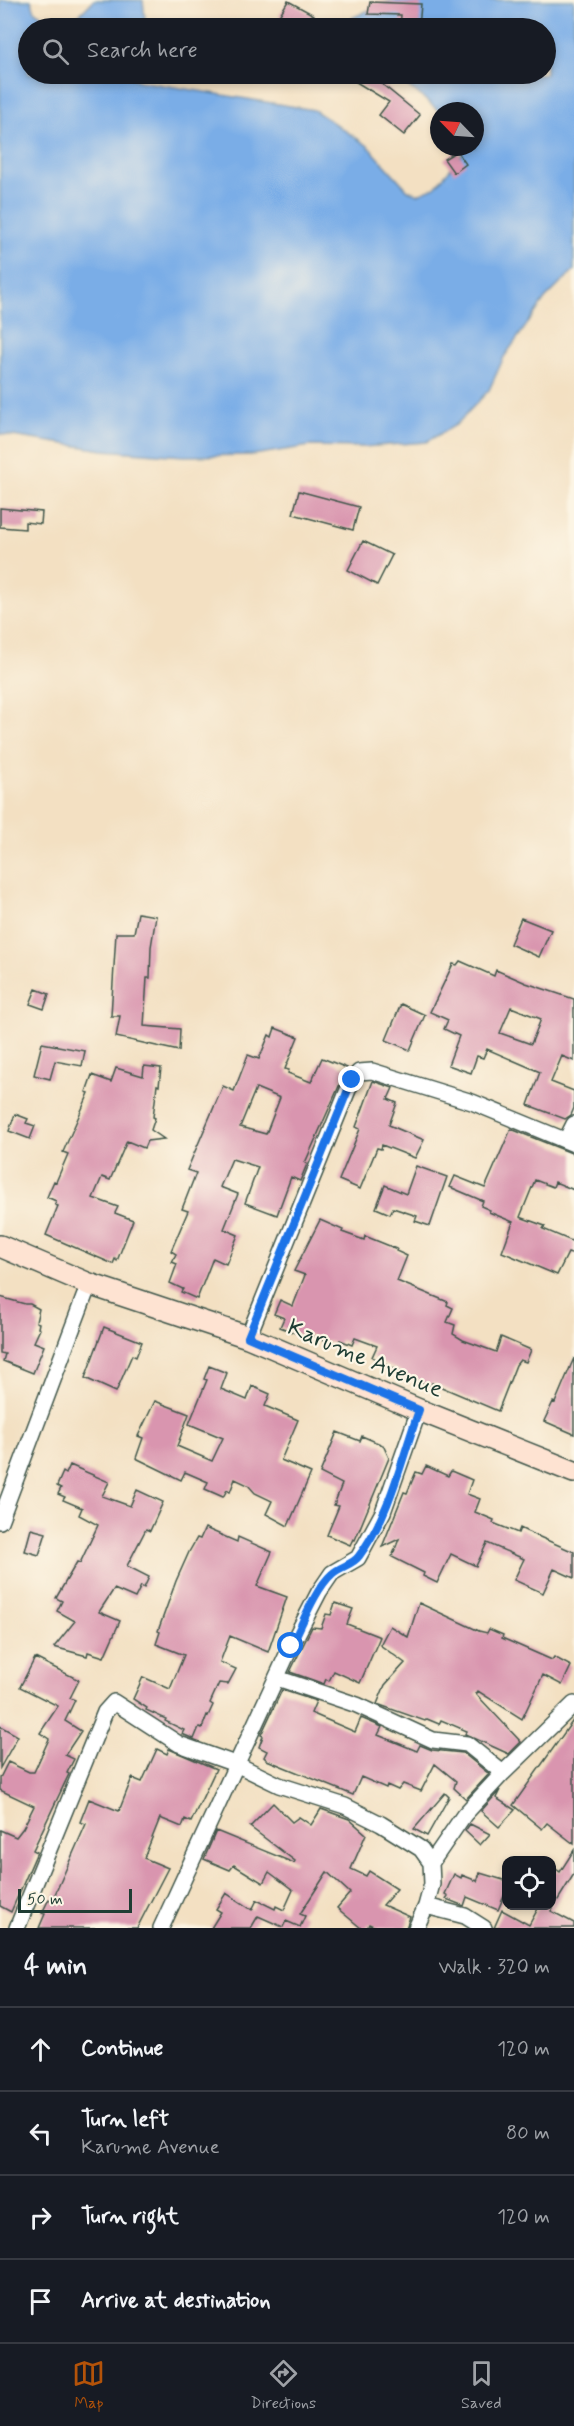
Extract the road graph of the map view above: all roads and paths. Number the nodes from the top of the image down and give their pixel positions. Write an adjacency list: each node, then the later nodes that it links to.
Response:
1 (574, 1125): 2 (street)
2 (570, 1142): 5 (street)
3 (0, 1246): 4 (main road, Karume Avenue)
4 (89, 1284): 5 (main road, Karume Avenue); 8 (street)
5 (248, 1337): 6 (main road, Karume Avenue)
6 (419, 1410): 7 (main road, Karume Avenue); 9 (street)
7 (574, 1472)
8 (0, 1521)
9 (277, 1678): 11 (street); 12 (street)
10 (574, 1704): 12 (street)
11 (237, 1765): 13 (street); 15 (street); 16 (street)
12 (503, 1773): 13 (street)
13 (431, 1863): 14 (street)
14 (426, 1906): 17 (street); 18 (street)
15 (17, 1928)
16 (161, 1928)
17 (416, 1928)
18 (484, 1928)

